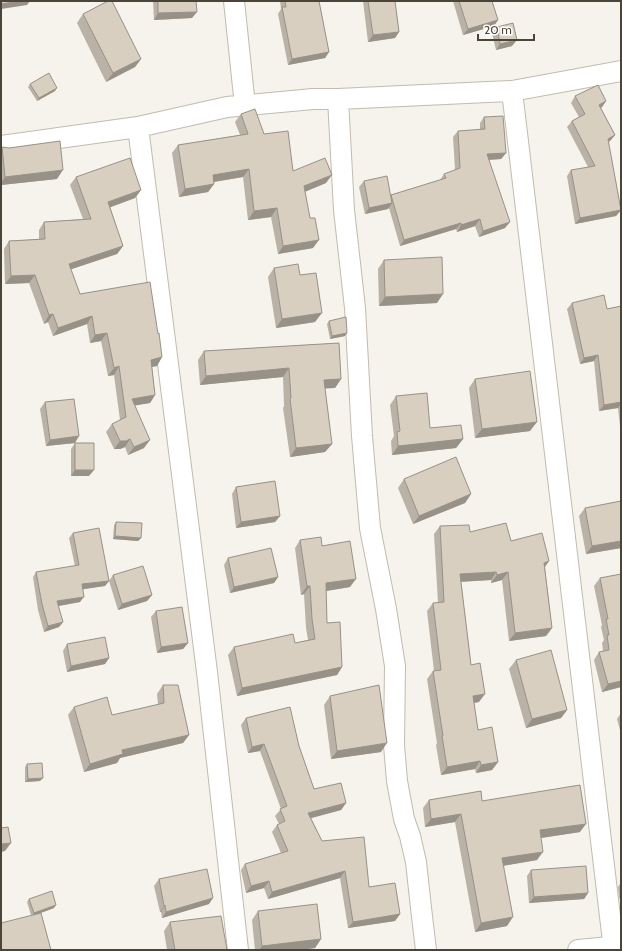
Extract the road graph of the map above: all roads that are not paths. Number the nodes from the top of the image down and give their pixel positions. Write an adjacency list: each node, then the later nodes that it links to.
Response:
1 (234, 1): 5 (street)
2 (621, 71): 3 (street)
3 (512, 91): 4 (street); 8 (street)
4 (338, 99): 5 (street); 10 (street)
5 (244, 106): 6 (street)
6 (138, 127): 7 (street); 9 (street)
7 (1, 146)
8 (616, 948): 11 (street)
9 (238, 950)
10 (426, 950)
11 (578, 950)

